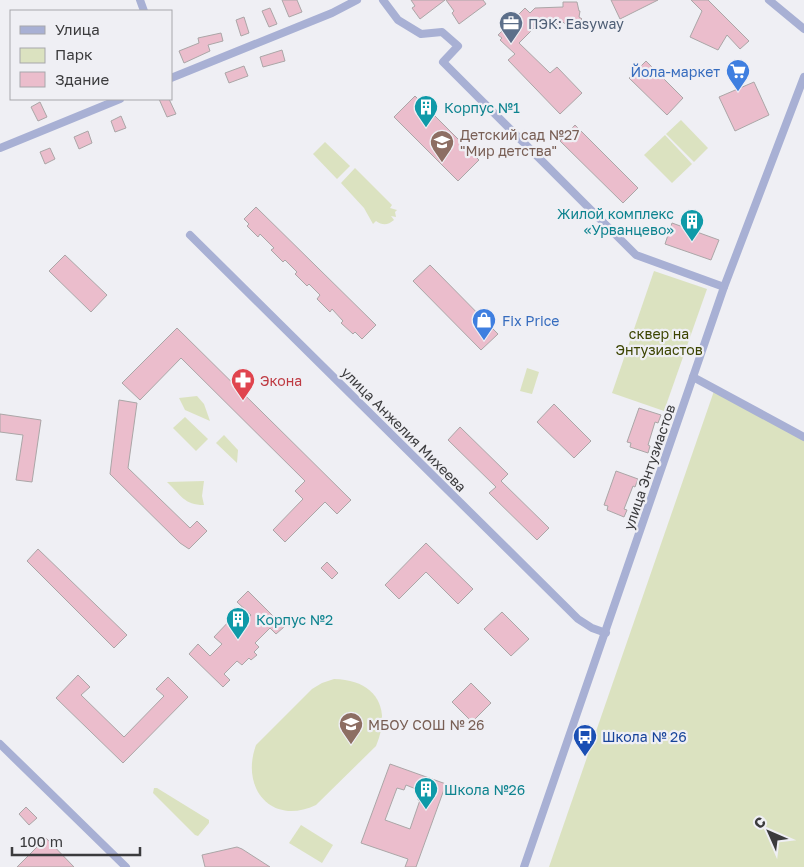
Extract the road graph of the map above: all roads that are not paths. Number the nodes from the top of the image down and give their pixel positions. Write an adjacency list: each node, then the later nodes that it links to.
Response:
1 (357, 0): 6 (street)
2 (383, 0): 10 (street)
3 (769, 0): 4 (street)
4 (804, 29)
5 (804, 77): 10 (street, улица Энтузиастов)
6 (172, 78)
7 (118, 100): 8 (street)
8 (0, 148)
9 (190, 235): 13 (street, улица Анжелия Михеева)
10 (724, 287): 11 (street, улица Энтузиастов)
11 (693, 377): 12 (street); 13 (street, улица Энтузиастов)
12 (804, 437)
13 (606, 633): 16 (street, улица Энтузиастов)
14 (0, 744): 15 (street)
15 (126, 867)
16 (524, 867)

